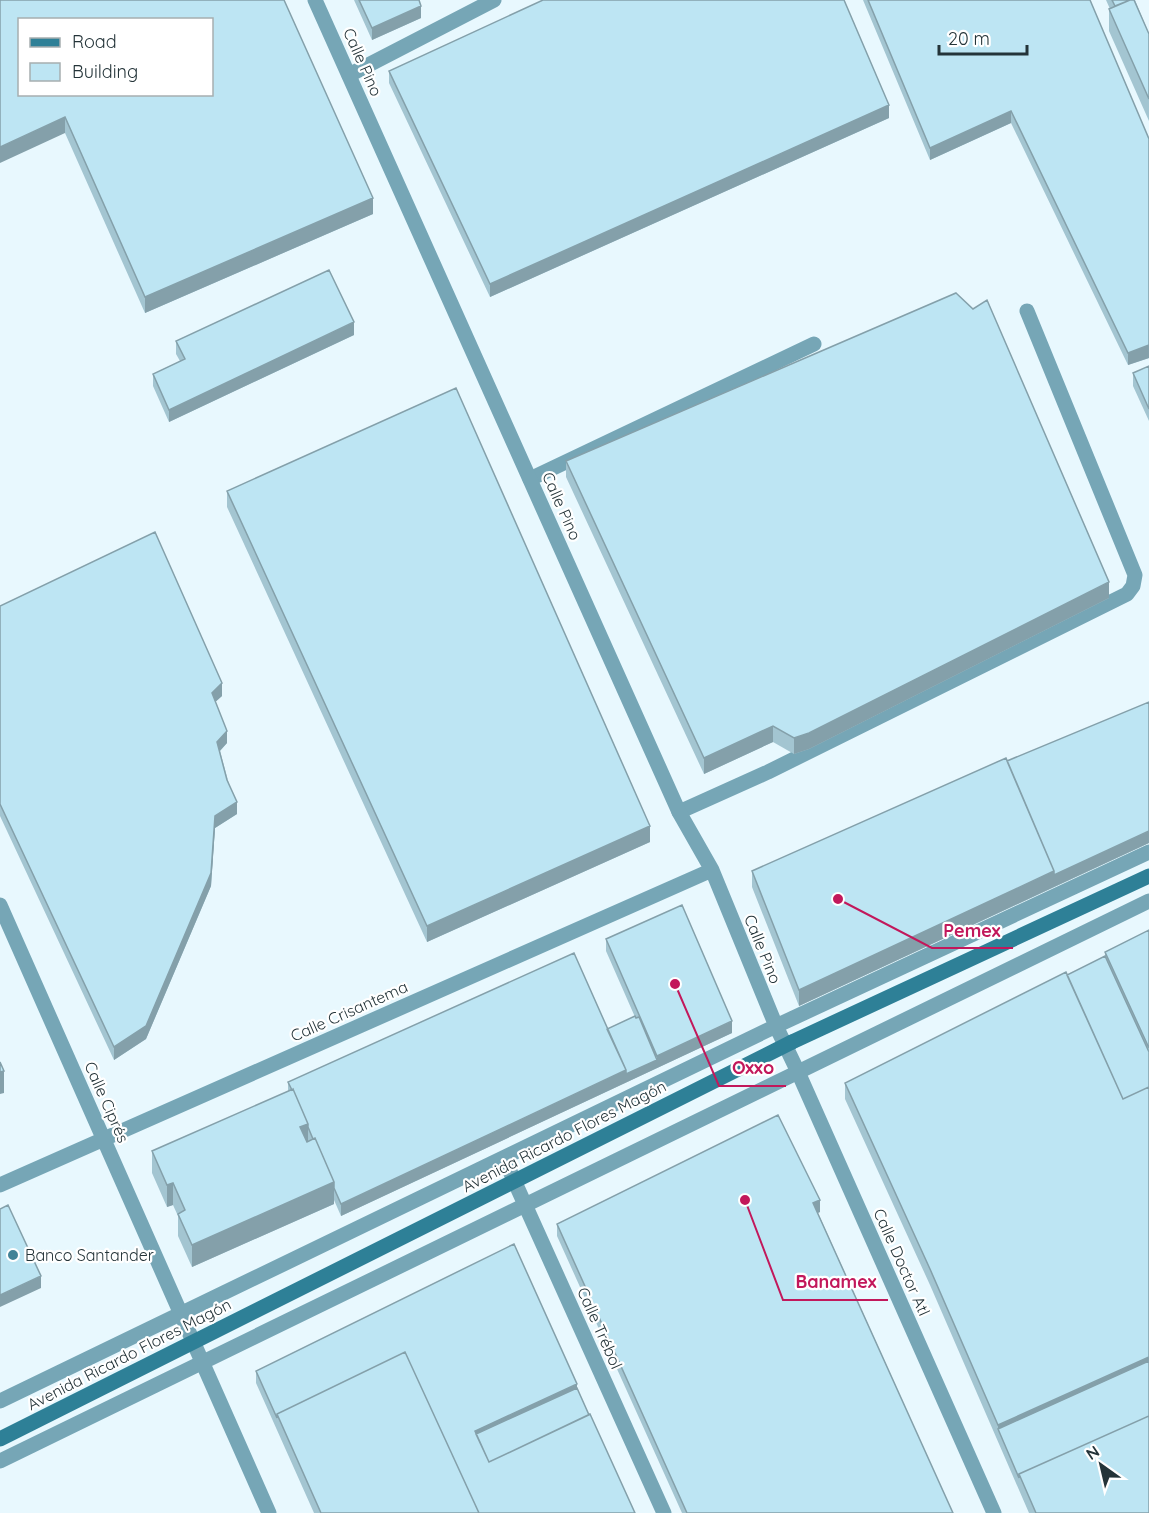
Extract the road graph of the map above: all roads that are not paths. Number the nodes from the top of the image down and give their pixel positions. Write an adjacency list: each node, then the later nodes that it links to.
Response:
1 (315, 0): 3 (street, Calle Pino)
2 (494, 0): 3 (street)
3 (349, 75): 6 (street, Calle Pino)
4 (1027, 311): 7 (street)
5 (813, 344): 6 (street)
6 (530, 479): 7 (street, Calle Pino)
7 (679, 812): 9 (street, Calle Pino)
8 (1149, 852): 13 (street, Avenida Ricardo Flores Magón)
9 (712, 870): 13 (street, Calle Pino); 15 (street, Calle Crisantema)
10 (1149, 876): 22 (main road, Avenida Ricardo Flores Magón, bridge)
11 (1149, 901): 14 (street)
12 (0, 905): 15 (street, Calle Ciprés)
13 (776, 1026): 14 (street, Calle Doctor Atl); 16 (street, Avenida Ricardo Flores Magón)
14 (798, 1072): 18 (street); 26 (street, Calle Doctor Atl)
15 (104, 1139): 17 (street, Calle Crisantema); 19 (street, Calle Ciprés)
16 (504, 1158): 18 (street, Calle Trébol); 19 (street, Avenida Ricardo Flores Magón)
17 (0, 1185)
18 (525, 1204): 20 (street); 25 (street, Calle Trébol)
19 (180, 1314): 20 (street, Calle Ciprés); 21 (street, Avenida Ricardo Flores Magón)
20 (202, 1362): 23 (street); 24 (street, Calle Ciprés)
21 (0, 1401)
22 (0, 1439)
23 (0, 1461)
24 (269, 1513)
25 (664, 1513)
26 (994, 1513)

